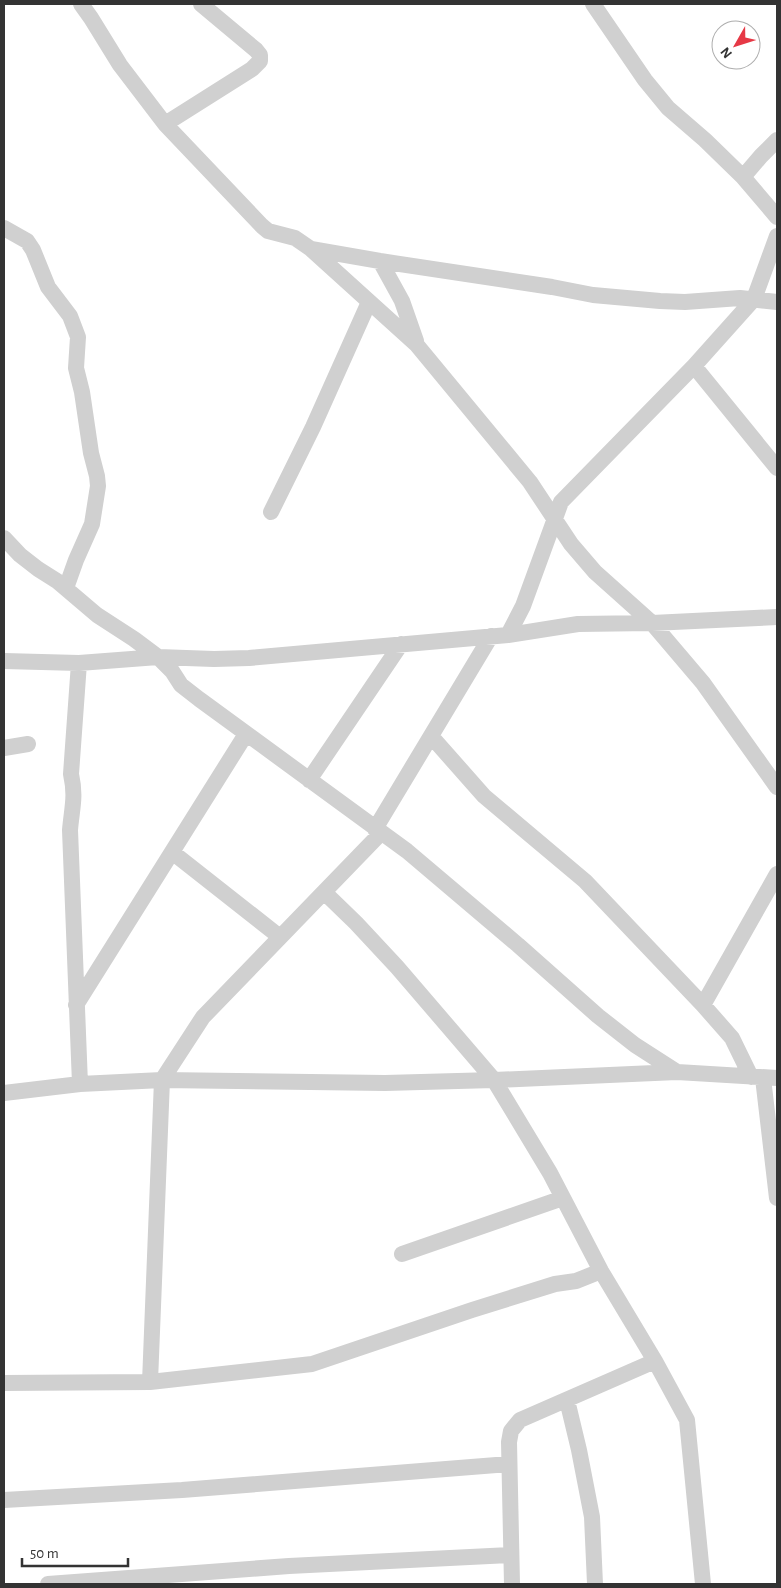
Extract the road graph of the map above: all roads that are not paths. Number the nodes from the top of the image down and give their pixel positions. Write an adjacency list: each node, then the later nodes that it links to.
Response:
1 (81, 4): 4 (street)
2 (201, 4): 4 (street)
3 (593, 4): 6 (street)
4 (165, 124): 10 (street)
5 (777, 140): 6 (street)
6 (743, 178): 7 (street)
7 (777, 217)
8 (4, 228): 21 (street)
9 (777, 236): 12 (street)
10 (311, 249): 11 (street); 13 (street)
11 (380, 261): 12 (street); 15 (street)
12 (754, 300): 14 (street); 16 (street)
13 (369, 302): 15 (street); 18 (street)
14 (777, 302)
15 (416, 344): 19 (street)
16 (694, 366): 17 (street); 19 (street)
17 (777, 468)
18 (271, 512)
19 (554, 519): 23 (street); 24 (street)
20 (4, 538): 21 (street)
21 (66, 588): 27 (street)
22 (777, 617): 23 (street)
23 (652, 623): 24 (street); 35 (street)
24 (508, 635): 25 (street)
25 (491, 636): 26 (street); 31 (street)
26 (401, 644): 27 (street); 34 (street)
27 (158, 657): 29 (street); 30 (street)
28 (4, 660): 29 (street)
29 (79, 663): 41 (street)
30 (246, 734): 34 (street); 37 (street)
31 (431, 736): 36 (street); 42 (street)
32 (28, 744): 33 (street)
33 (4, 748)
34 (309, 780): 36 (street)
35 (775, 780)
36 (378, 831): 39 (street); 43 (street)
37 (172, 852): 40 (street); 41 (street)
38 (777, 874): 42 (street)
39 (324, 892): 40 (street); 46 (street)
40 (280, 937): 45 (street)
41 (76, 1005): 47 (street)
42 (703, 1005): 44 (street)
43 (677, 1072): 44 (street); 46 (street)
44 (764, 1078): 50 (street)
45 (162, 1080): 46 (street); 47 (street); 54 (street)
46 (494, 1080): 49 (street)
47 (80, 1084): 48 (street)
48 (4, 1094)
49 (563, 1198): 51 (street); 52 (street)
50 (777, 1198)
51 (402, 1254)
52 (601, 1272): 53 (street); 54 (street)
53 (655, 1361): 56 (street); 63 (street)
54 (150, 1382): 55 (street)
55 (4, 1383)
56 (567, 1400): 57 (street); 62 (street)
57 (510, 1464): 58 (street); 59 (street)
58 (4, 1500)
59 (512, 1556): 60 (street); 61 (street)
60 (48, 1584)
61 (512, 1584)
62 (596, 1584)
63 (703, 1584)

